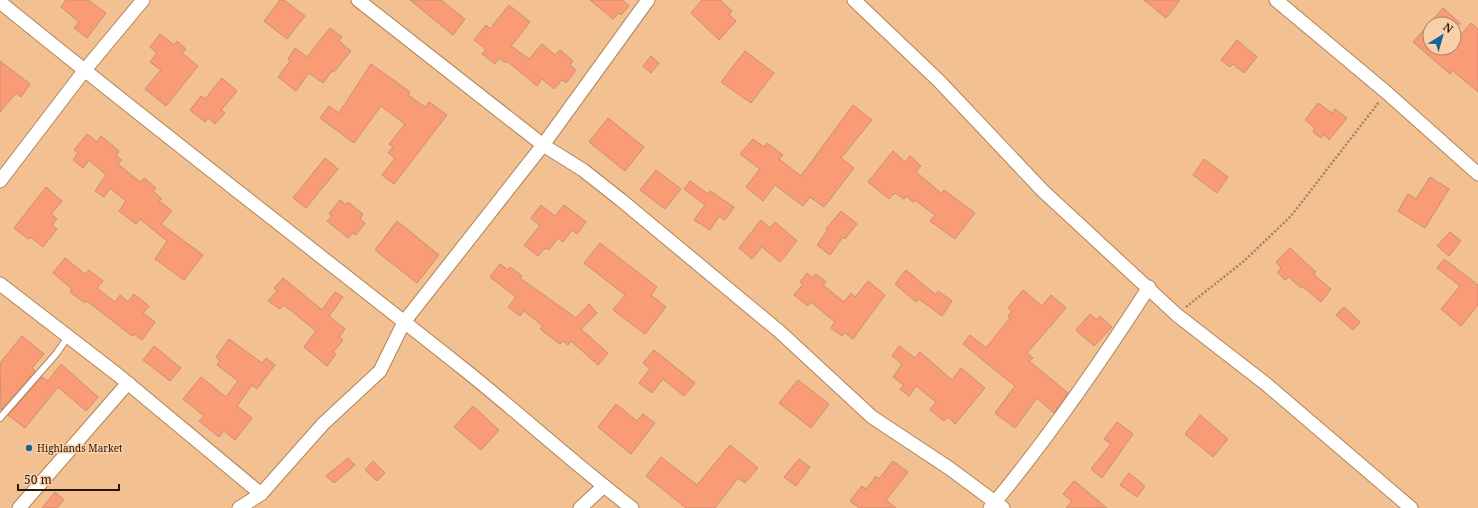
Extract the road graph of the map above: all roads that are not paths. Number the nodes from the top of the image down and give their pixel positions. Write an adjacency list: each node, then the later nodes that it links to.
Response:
1 (144, 0): 7 (street)
2 (358, 0): 8 (street)
3 (648, 0): 8 (street)
4 (854, 0): 12 (street)
5 (1276, 0): 9 (street)
6 (0, 2): 7 (street)
7 (84, 71): 10 (street); 13 (street)
8 (543, 145): 13 (street); 19 (street)
9 (1478, 174)
10 (0, 181)
11 (0, 284): 14 (street)
12 (1149, 287): 19 (street); 24 (street)
13 (404, 322): 17 (street); 18 (street)
14 (68, 337): 15 (street); 16 (lane)
15 (128, 383): 18 (street); 20 (street)
16 (0, 418)
17 (604, 486): 22 (street); 23 (street)
18 (261, 494): 21 (street)
19 (996, 506)
20 (19, 508)
21 (239, 508)
22 (580, 508)
23 (632, 508)
24 (1411, 508)

